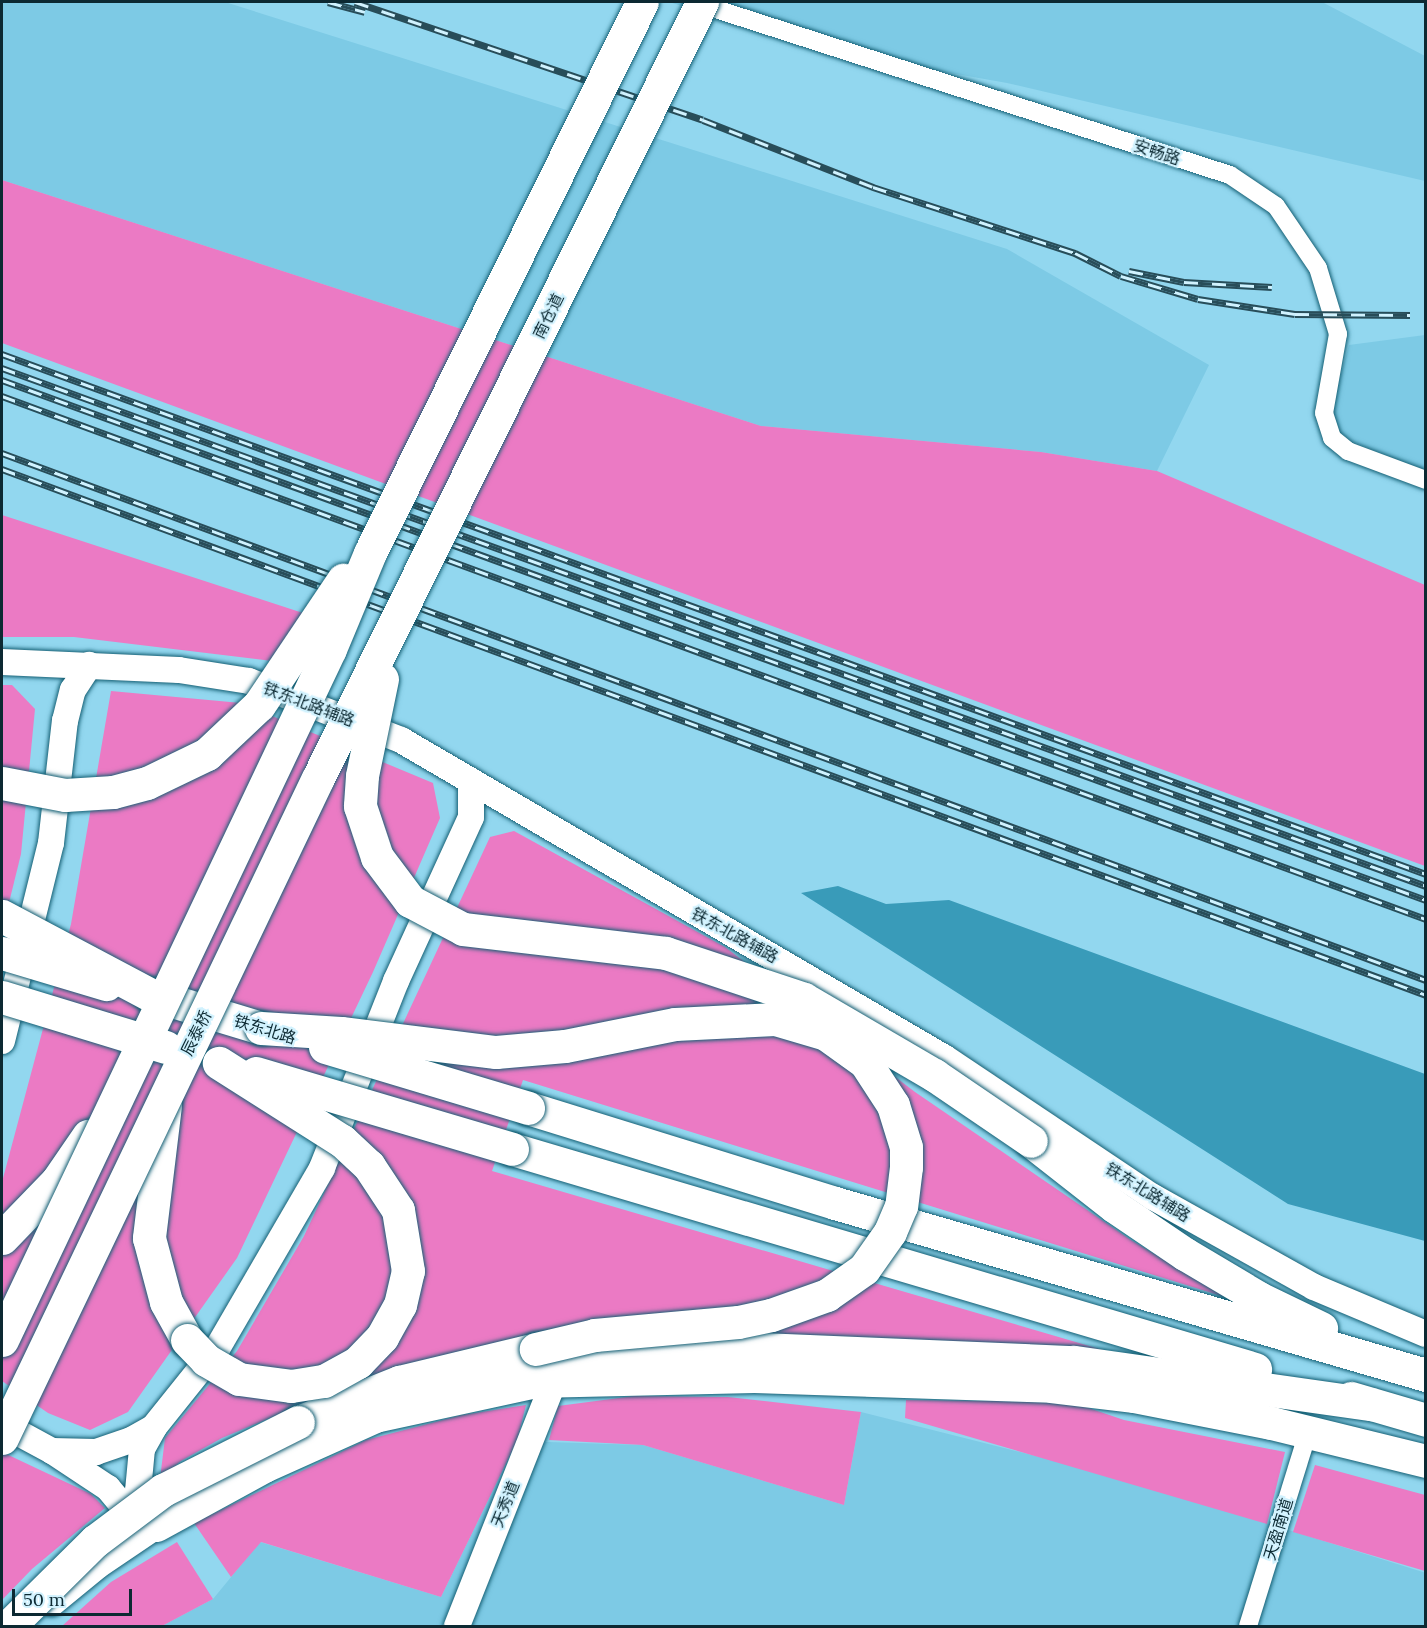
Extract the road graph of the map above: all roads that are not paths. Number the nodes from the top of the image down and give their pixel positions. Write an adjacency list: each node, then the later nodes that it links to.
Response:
1 (642, 2): 5 (highway, bridge)
2 (694, 2): 4 (street, 安畅路)
3 (702, 2): 6 (highway, 南仓道, bridge)
4 (1425, 480)
5 (370, 553): 10 (highway, bridge); 20 (highway, bridge)
6 (394, 630): 21 (highway, 辰泰桥, bridge); 26 (highway, bridge)
7 (2, 662): 8 (street, 铁东北路辅路)
8 (89, 665): 9 (street, 铁东北路辅路); 18 (street)
9 (471, 781): 23 (street, 铁东北路辅路); 31 (street)
10 (2, 783)
11 (2, 915): 13 (highway, bridge)
12 (2, 953): 13 (highway, 铁东北路, bridge)
13 (149, 994): 16 (highway, 铁东北路, bridge)
14 (2, 997): 17 (highway, bridge)
15 (2, 1022): 17 (highway, bridge)
16 (261, 1028): 25 (highway, bridge); 26 (highway, 铁东北路, bridge)
17 (120, 1033): 19 (highway, bridge)
18 (2, 1041)
19 (219, 1063): 21 (highway, bridge); 28 (highway, bridge)
20 (135, 1064): 22 (highway, bridge); 24 (highway, bridge)
21 (167, 1094): 33 (highway, 辰泰桥, bridge)
22 (2, 1238)
23 (1425, 1335)
24 (2, 1340)
25 (536, 1349): 28 (highway, bridge); 37 (highway, bridge)
26 (1425, 1373)
27 (554, 1381): 32 (highway); 36 (highway); 39 (street, 天秀道)
28 (1370, 1404): 29 (highway)
29 (1425, 1420)
30 (2, 1424): 34 (street)
31 (154, 1426): 34 (street); 36 (street)
32 (1308, 1432): 35 (highway); 40 (street, 天盈南道)
33 (2, 1438)
34 (52, 1451): 36 (street)
35 (1425, 1461)
36 (150, 1529): 38 (main road)
37 (9, 1626)
38 (27, 1626)
39 (457, 1626)
40 (1248, 1626)

